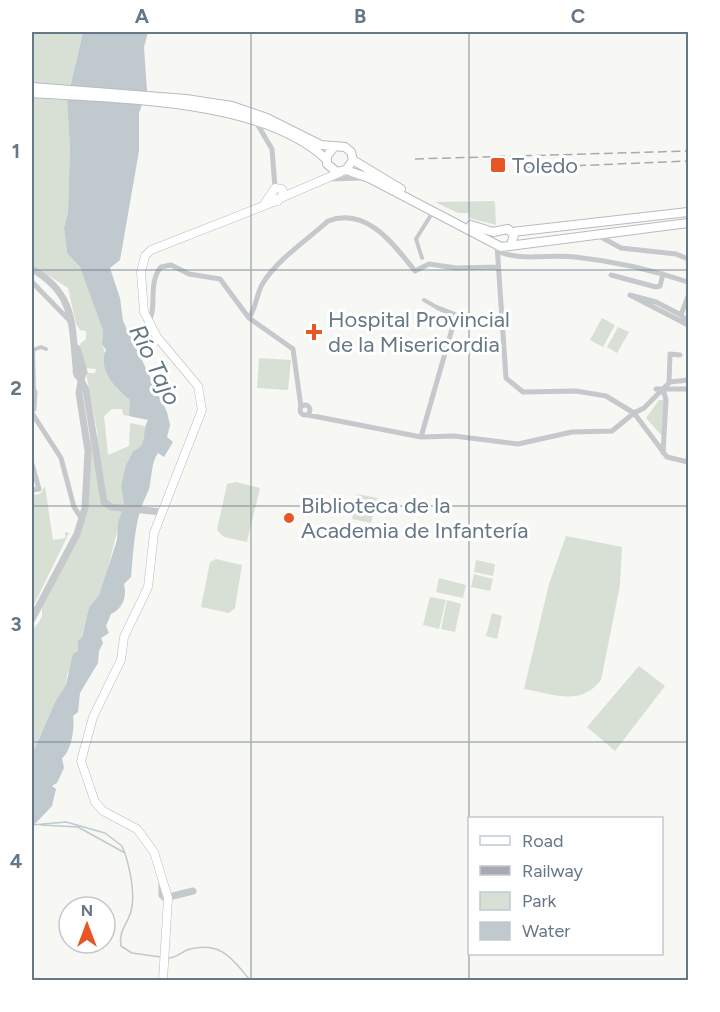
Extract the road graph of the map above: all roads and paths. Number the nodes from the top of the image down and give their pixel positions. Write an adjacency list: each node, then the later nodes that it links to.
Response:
1 (32, 87): 2 (main road)
2 (53, 91): 3 (main road); 4 (main road)
3 (32, 93)
4 (165, 101): 5 (main road); 6 (main road)
5 (255, 121): 8 (main road); 12 (street)
6 (334, 147): 7 (main road); 8 (main road)
7 (353, 160): 9 (main road); 16 (main road)
8 (327, 161): 9 (main road); 11 (main road)
9 (343, 171): 10 (main road); 11 (main road)
10 (369, 178): 11 (street); 19 (main road)
11 (322, 180): 12 (main road)
12 (277, 194): 35 (main road)
13 (688, 212): 17 (main road)
14 (431, 215): 20 (street)
15 (688, 223): 18 (main road)
16 (498, 230): 17 (main road); 19 (main road)
17 (512, 232): 19 (main road)
18 (596, 234): 19 (main road); 21 (street)
19 (502, 247): 22 (street); 24 (street)
20 (422, 258)
21 (688, 259)
22 (498, 265): 30 (street); 49 (street)
23 (32, 269): 36 (street)
24 (663, 274): 25 (street); 27 (street)
25 (610, 275)
26 (32, 282): 36 (street)
27 (688, 282)
28 (688, 296): 33 (street)
29 (424, 300): 31 (street)
30 (256, 307): 32 (street); 34 (street)
31 (438, 308): 51 (street)
32 (245, 312): 34 (street); 35 (street)
33 (681, 315): 37 (street); 37 (street)
34 (249, 318): 47 (street)
35 (148, 321): 56 (main road)
36 (71, 322): 40 (street)
37 (688, 323)
38 (46, 349): 43 (street)
39 (681, 355): 42 (street)
40 (80, 371): 46 (street); 46 (street)
41 (688, 380): 42 (street)
42 (669, 383): 44 (street)
43 (33, 388): 48 (street)
44 (660, 389): 45 (street); 49 (street); 52 (street)
45 (688, 390)
46 (83, 391): 56 (street); 57 (street)
47 (306, 409): 50 (street); 50 (street)
48 (33, 411): 57 (street)
49 (634, 413): 51 (street); 52 (street)
50 (333, 418): 51 (street)
51 (421, 437)
52 (663, 453): 53 (street)
53 (688, 462)
54 (32, 464): 55 (street)
55 (32, 490)
56 (162, 512): 59 (main road)
57 (82, 519): 58 (street)
58 (32, 619)
59 (162, 874): 60 (main road); 61 (street)
60 (167, 888): 61 (main road); 61 (street)
61 (168, 902): 62 (main road)
62 (163, 981)

